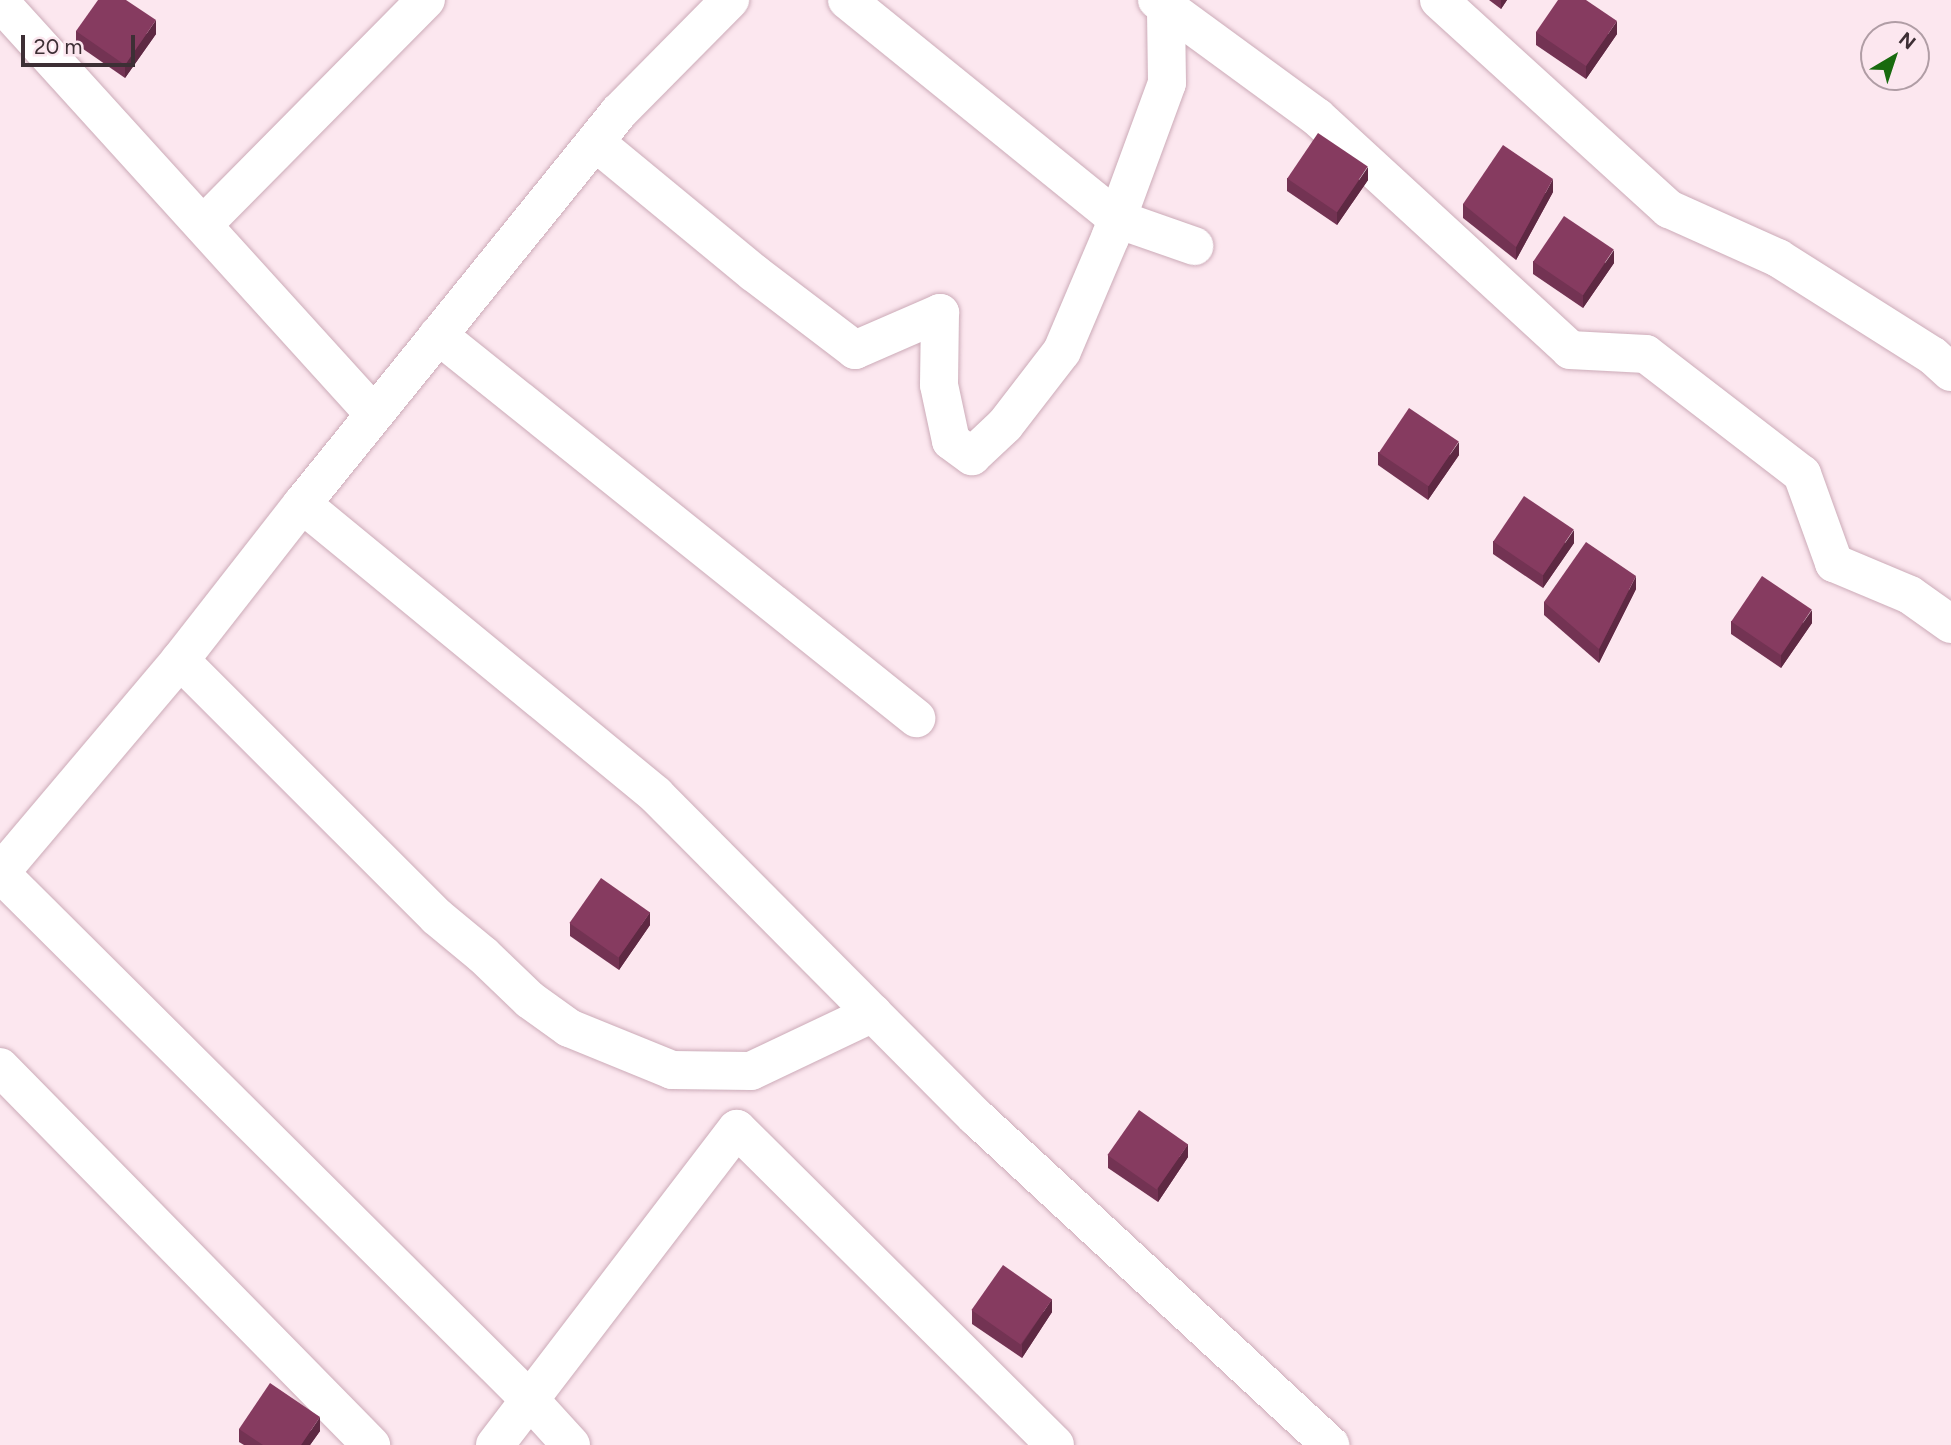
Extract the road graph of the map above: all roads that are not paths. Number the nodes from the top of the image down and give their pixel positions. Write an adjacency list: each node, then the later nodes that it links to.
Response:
1 (426, 0): 9 (street)
2 (730, 0): 7 (street)
3 (847, 0): 8 (street)
4 (1439, 0): 12 (street)
5 (0, 2): 9 (street)
6 (1162, 4): 8 (street); 15 (street)
7 (594, 142): 8 (street); 11 (street)
8 (1117, 219): 10 (street)
9 (203, 225): 13 (street)
10 (1194, 246)
11 (438, 335): 13 (street); 17 (street)
12 (1951, 372)
13 (374, 414): 14 (street)
14 (302, 503): 16 (street); 19 (street)
15 (1951, 624)
16 (180, 660): 18 (street); 19 (street)
17 (916, 718)
18 (0, 873): 21 (street)
19 (873, 1013): 26 (street)
20 (0, 1067): 22 (street)
21 (530, 1400): 23 (street); 24 (street); 25 (street)
22 (371, 1445)
23 (495, 1445)
24 (571, 1445)
25 (1055, 1445)
26 (1330, 1445)

